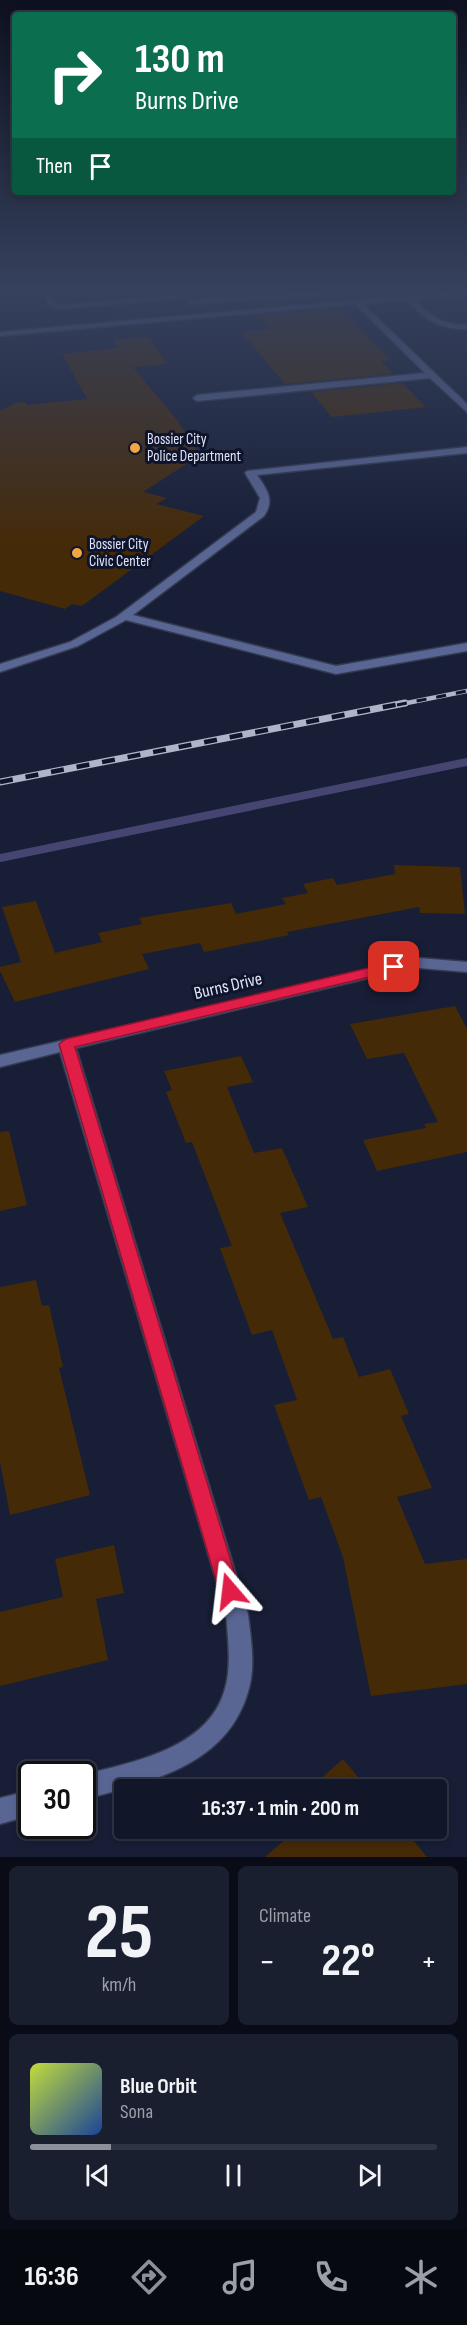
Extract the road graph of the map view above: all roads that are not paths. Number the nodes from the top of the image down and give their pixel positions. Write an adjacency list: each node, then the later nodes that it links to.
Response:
1 (432, 375): 2 (street); 3 (street)
2 (197, 398)
3 (467, 408)
4 (467, 450): 5 (street)
5 (123, 616): 6 (street); 7 (street)
6 (467, 647)
7 (0, 668)
8 (467, 967): 9 (street, Burns Drive)
9 (66, 1044): 10 (street, Burns Drive); 11 (street)
10 (0, 1060)
11 (96, 1784)
12 (18, 1806): 13 (street)
13 (0, 1811)

